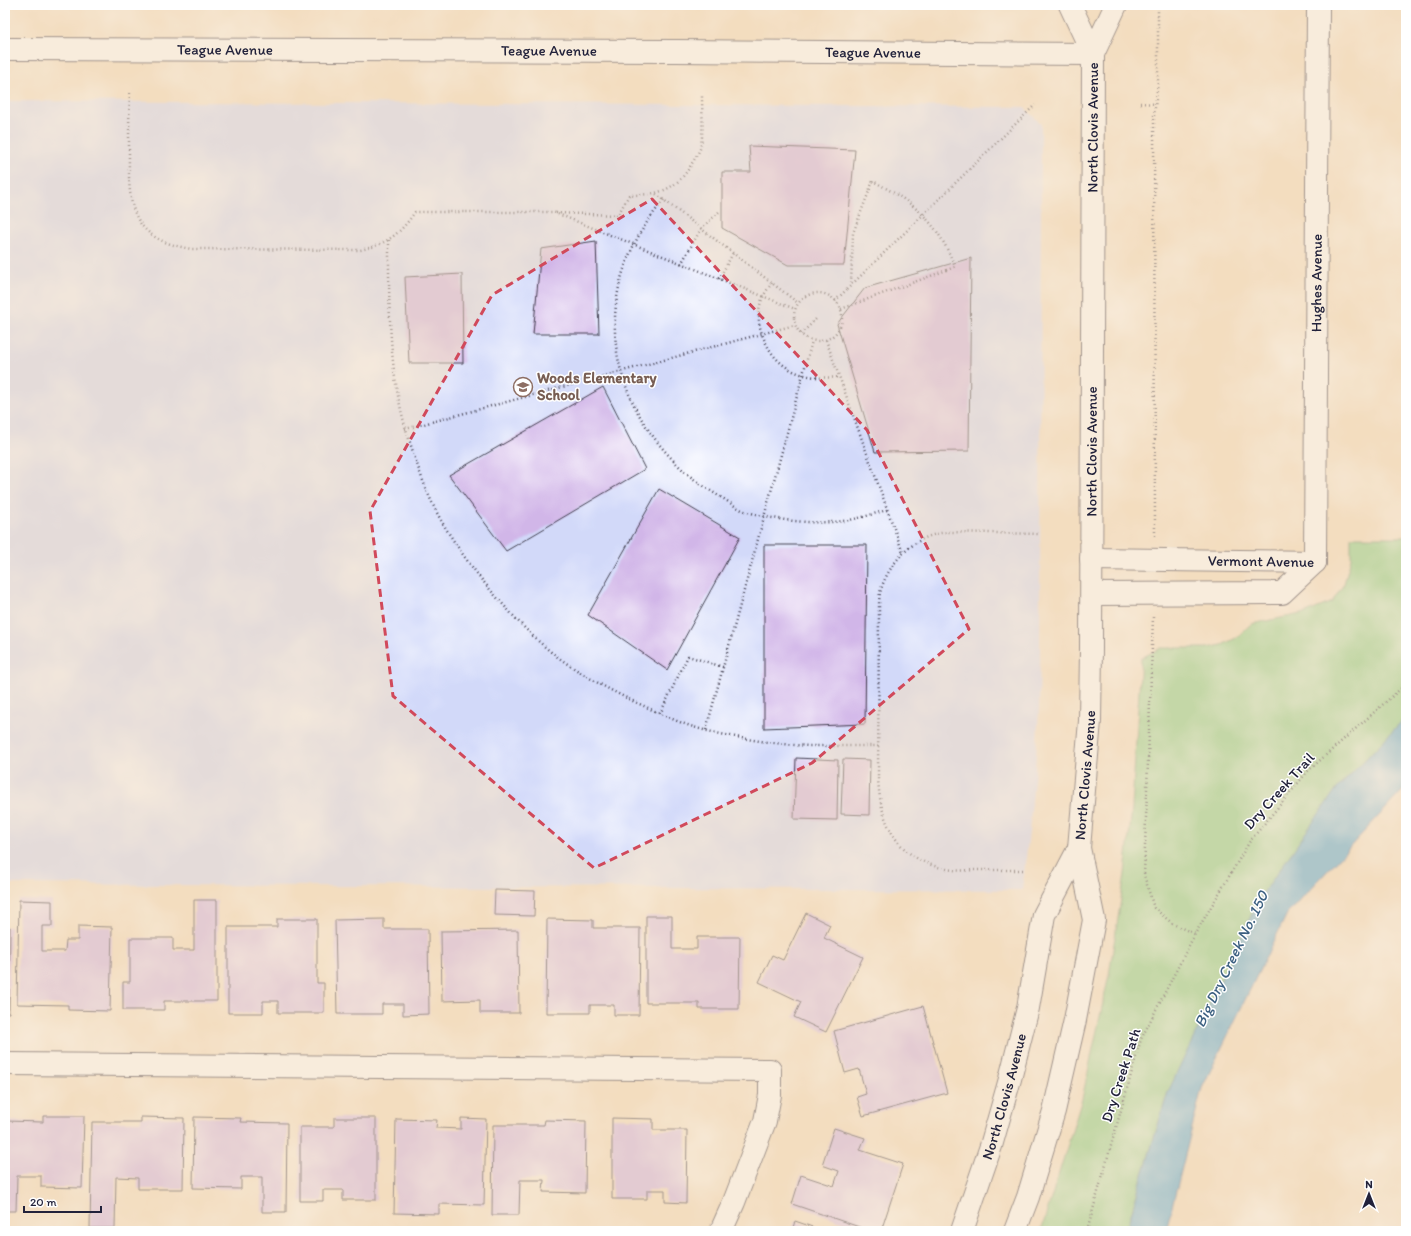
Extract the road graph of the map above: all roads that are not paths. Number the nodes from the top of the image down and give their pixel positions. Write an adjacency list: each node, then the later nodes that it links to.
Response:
1 (1070, 5): 5 (street, North Clovis Avenue)
2 (1116, 5): 5 (street, North Clovis Avenue)
3 (1318, 5): 7 (street, Hughes Avenue)
4 (5, 49): 5 (street, Teague Avenue)
5 (1093, 54): 6 (street, North Clovis Avenue)
6 (1091, 560): 7 (street, Vermont Avenue); 8 (street, North Clovis Avenue)
7 (1315, 562): 8 (street, Vermont Avenue)
8 (1092, 594): 9 (street, North Clovis Avenue)
9 (1079, 848): 12 (street, North Clovis Avenue); 13 (street, North Clovis Avenue)
10 (5, 1064): 11 (street)
11 (721, 1231)
12 (962, 1231)
13 (1016, 1231)

